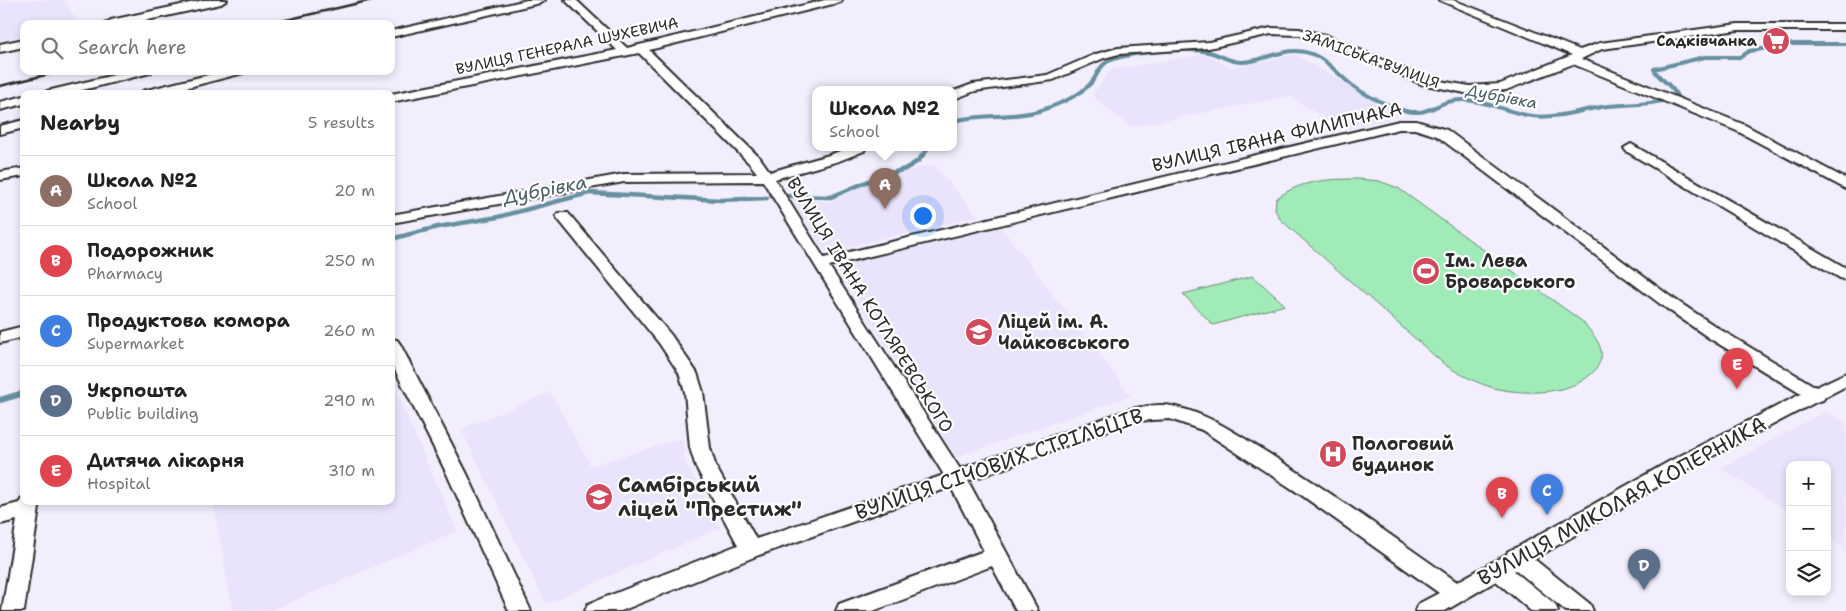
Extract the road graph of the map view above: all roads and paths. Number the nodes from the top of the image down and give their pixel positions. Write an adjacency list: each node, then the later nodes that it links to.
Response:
1 (221, 0): 6 (street)
2 (540, 0): 8 (street)
3 (570, 0): 11 (street, ВУЛИЦЯ ІВАНА КОТЛЯРЕВСЬКОГО)
4 (837, 0): 11 (street, ВУЛИЦЯ ГЕНЕРАЛА ШУХЕВИЧА)
5 (1444, 0): 12 (street)
6 (129, 20)
7 (1846, 27): 12 (street, ЗАМІСЬКА ВУЛИЦЯ)
8 (395, 33)
9 (20, 44): 10 (street)
10 (0, 48)
11 (633, 50): 18 (street, ВУЛИЦЯ ГЕНЕРАЛА ШУХЕВИЧА); 27 (street, ВУЛИЦЯ ІВАНА КОТЛЯРЕВСЬКОГО)
12 (1576, 57): 17 (street, ЗАМІСЬКА ВУЛИЦЯ); 28 (street)
13 (129, 75): 15 (street)
14 (222, 75): 16 (street)
15 (68, 90)
16 (163, 90)
17 (957, 94)
18 (395, 97)
19 (20, 101): 20 (street)
20 (0, 106)
21 (20, 125): 22 (street)
22 (0, 130)
23 (1631, 148): 32 (street)
24 (852, 151): 27 (street)
25 (20, 173): 26 (street)
26 (0, 176)
27 (767, 177): 30 (street); 31 (street, ВУЛИЦЯ ІВАНА КОТЛЯРЕВСЬКОГО)
28 (1846, 185)
29 (563, 216): 41 (street)
30 (395, 219)
31 (820, 264): 37 (street, ВУЛИЦЯ ІВАНА ФИЛИПЧАКА); 38 (street, ВУЛИЦЯ ІВАНА КОТЛЯРЕВСЬКОГО)
32 (1846, 275)
33 (20, 332): 34 (street)
34 (0, 338)
35 (395, 352): 47 (street)
36 (1846, 379): 37 (street, ВУЛИЦЯ МИКОЛАЯ КОПЕРНИКА)
37 (1817, 396): 43 (street, ВУЛИЦЯ МИКОЛАЯ КОПЕРНИКА)
38 (956, 478): 41 (street, ВУЛИЦЯ СІЧОВИХ СТРІЛЬЦІВ); 42 (street, ВУЛИЦЯ ІВАНА КОТЛЯРЕВСЬКОГО); 45 (street, ВУЛИЦЯ СІЧОВИХ СТРІЛЬЦІВ)
39 (30, 505): 40 (street); 46 (street)
40 (0, 516)
41 (751, 549): 48 (street, ВУЛИЦЯ СІЧОВИХ СТРІЛЬЦІВ)
42 (997, 555): 49 (street); 50 (street, ВУЛИЦЯ ІВАНА КОТЛЯРЕВСЬКОГО)
43 (1516, 557): 44 (street, ВУЛИЦЯ МИКОЛАЯ КОПЕРНИКА); 53 (street)
44 (1497, 569): 45 (street, ВУЛИЦЯ МИКОЛАЯ КОПЕРНИКА); 52 (street)
45 (1456, 592): 51 (street, ВУЛИЦЯ МИКОЛАЯ КОПЕРНИКА)
46 (13, 611)
47 (520, 611)
48 (596, 611)
49 (847, 611)
50 (1027, 611)
51 (1426, 611)
52 (1547, 611)
53 (1582, 611)

